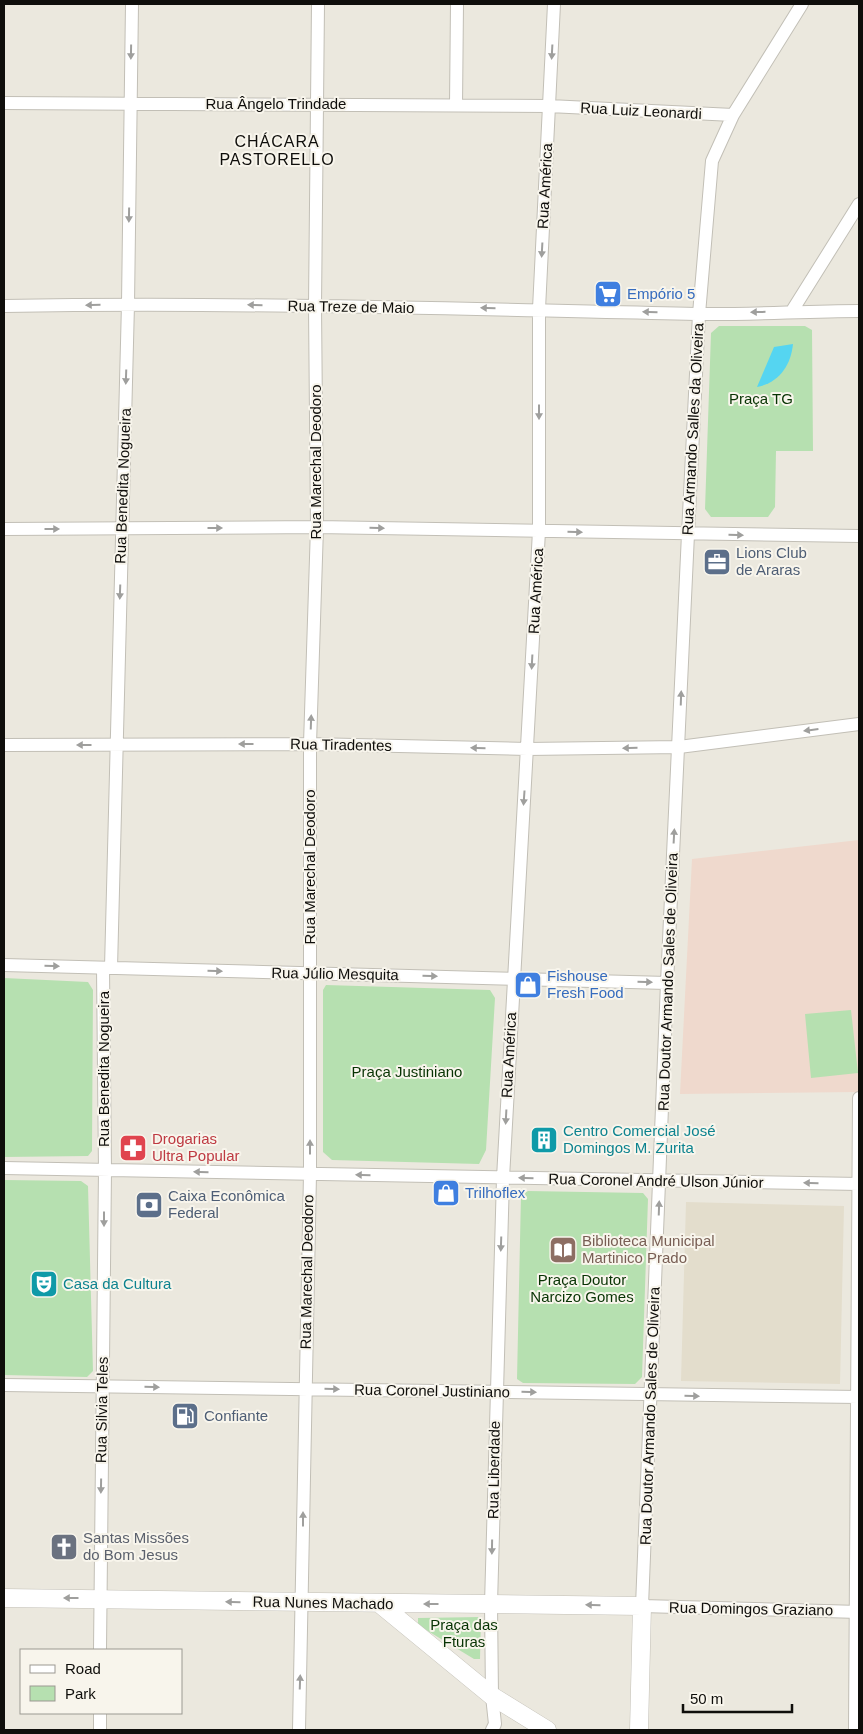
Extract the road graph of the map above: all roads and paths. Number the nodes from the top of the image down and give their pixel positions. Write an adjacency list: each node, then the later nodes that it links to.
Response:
1 (132, 4): 7 (street, Rua Benedita Nogueira, one-way to 7)
2 (318, 4): 8 (street, Rua Marechal Deodoro)
3 (457, 4): 9 (street)
4 (554, 4): 10 (street, Rua América, one-way to 10)
5 (802, 4): 11 (street, Rua Armando Salles da Oliveira)
6 (4, 103): 7 (street, Rua Ângelo Trindade)
7 (131, 103): 8 (street, Rua Ângelo Trindade); 13 (street, Rua Benedita Nogueira, one-way to 13)
8 (317, 104): 9 (street, Rua Ângelo Trindade); 15 (street, Rua Marechal Deodoro)
9 (456, 105): 10 (street, Rua Ângelo Trindade)
10 (549, 106): 11 (street, Rua Luiz Leonardi); 16 (street, Rua América, one-way to 16)
11 (733, 115): 19 (street, Rua Armando Salles da Oliveira)
12 (859, 204): 17 (street)
13 (128, 304): 14 (street, Rua Treze de Maio, one-way to 14); 15 (street, Rua Treze de Maio, one-way to 13); 22 (street, Rua Benedita Nogueira, one-way to 22)
14 (4, 306)
15 (315, 306): 16 (street, Rua Treze de Maio, one-way to 15); 20 (street, Rua Marechal Deodoro)
16 (539, 309): 19 (street, Rua Treze de Maio, one-way to 16); 23 (street, Rua América, one-way to 23)
17 (792, 311): 18 (street, Rua Treze de Maio); 19 (street, Rua Treze de Maio, one-way to 19)
18 (859, 311)
19 (699, 314): 24 (street, Rua Armando Salles da Oliveira)
20 (317, 527): 22 (street, one-way to 20); 23 (street, one-way to 23); 28 (street, Rua Marechal Deodoro, one-way to 20)
21 (4, 528): 22 (street, one-way to 22)
22 (122, 529): 29 (street, Rua Benedita Nogueira, one-way to 29)
23 (539, 531): 24 (street, one-way to 24); 31 (street, Rua América, one-way to 31)
24 (688, 534): 25 (street, one-way to 25); 30 (street, Rua Armando Salles da Oliveira, one-way to 24)
25 (859, 536)
26 (859, 724): 30 (street, Rua Tiradentes, one-way to 30)
27 (4, 744): 29 (street, Rua Tiradentes, one-way to 27)
28 (310, 744): 29 (street, Rua Tiradentes, one-way to 29); 31 (street, Rua Tiradentes, one-way to 28); 34 (street, Rua Marechal Deodoro)
29 (116, 745): 33 (street, Rua Benedita Nogueira)
30 (679, 747): 31 (street, Rua Tiradentes, one-way to 31); 36 (street, Rua Doutor Armando Sales de Oliveira, one-way to 30)
31 (527, 749): 35 (street, Rua América, one-way to 35)
32 (4, 965): 33 (street, Rua Júlio Mesquita, one-way to 33)
33 (107, 968): 34 (street, Rua Júlio Mesquita, one-way to 34); 39 (street, Rua Benedita Nogueira)
34 (310, 974): 35 (street, Rua Júlio Mesquita, one-way to 35); 40 (street, Rua Marechal Deodoro, one-way to 34)
35 (513, 977): 36 (street, Rua Júlio Mesquita, one-way to 36); 41 (street, Rua América, one-way to 41)
36 (667, 983): 42 (street, Rua Doutor Armando Sales de Oliveira)
37 (859, 1098): 43 (street)
38 (4, 1168): 39 (street, Rua Coronel André Ulson Júnior)
39 (105, 1170): 40 (street, Rua Coronel André Ulson Júnior, one-way to 39); 45 (street, Rua Silvia Teles, one-way to 45)
40 (310, 1174): 41 (street, Rua Coronel André Ulson Júnior, one-way to 40); 46 (street, Rua Marechal Deodoro)
41 (503, 1178): 42 (street, Rua Coronel André Ulson Júnior, one-way to 41); 47 (street, Rua Liberdade, one-way to 47)
42 (660, 1181): 43 (street, Rua Coronel André Ulson Júnior, one-way to 42); 48 (street, Rua Doutor Armando Sales de Oliveira, one-way to 42)
43 (859, 1184): 49 (street)
44 (4, 1385): 45 (street, Rua Coronel Justiniano)
45 (103, 1387): 46 (street, Rua Coronel Justiniano, one-way to 46); 51 (street, Rua Silvia Teles, one-way to 51)
46 (304, 1389): 47 (street, Rua Coronel Justiniano, one-way to 47); 52 (street, Rua Marechal Deodoro, one-way to 46)
47 (496, 1391): 48 (street, Rua Coronel Justiniano, one-way to 48); 54 (street, Rua Liberdade, one-way to 54)
48 (651, 1395): 49 (street, Rua Coronel Justiniano, one-way to 49); 55 (street, Rua Doutor Armando Sales de Oliveira)
49 (858, 1398): 56 (street)
50 (4, 1598): 51 (street, Rua Nunes Machado, one-way to 50)
51 (100, 1598): 52 (street, Rua Nunes Machado, one-way to 51); 57 (street, Rua Silvia Teles)
52 (302, 1603): 53 (street, Rua Nunes Machado); 61 (street, Rua Marechal Deodoro, one-way to 52)
53 (380, 1604): 54 (street, Rua Nunes Machado, one-way to 53); 58 (street)
54 (491, 1604): 55 (street, Rua Nunes Machado, one-way to 54); 58 (street, Rua Liberdade)
55 (642, 1606): 56 (street, Rua Domingos Graziano); 64 (street)
56 (857, 1612): 65 (street)
57 (100, 1649)
58 (492, 1696): 62 (street, Rua Liberdade); 63 (street)
59 (100, 1714): 60 (street)
60 (100, 1730)
61 (299, 1730)
62 (492, 1730)
63 (547, 1730)
64 (639, 1730)
65 (855, 1730)

